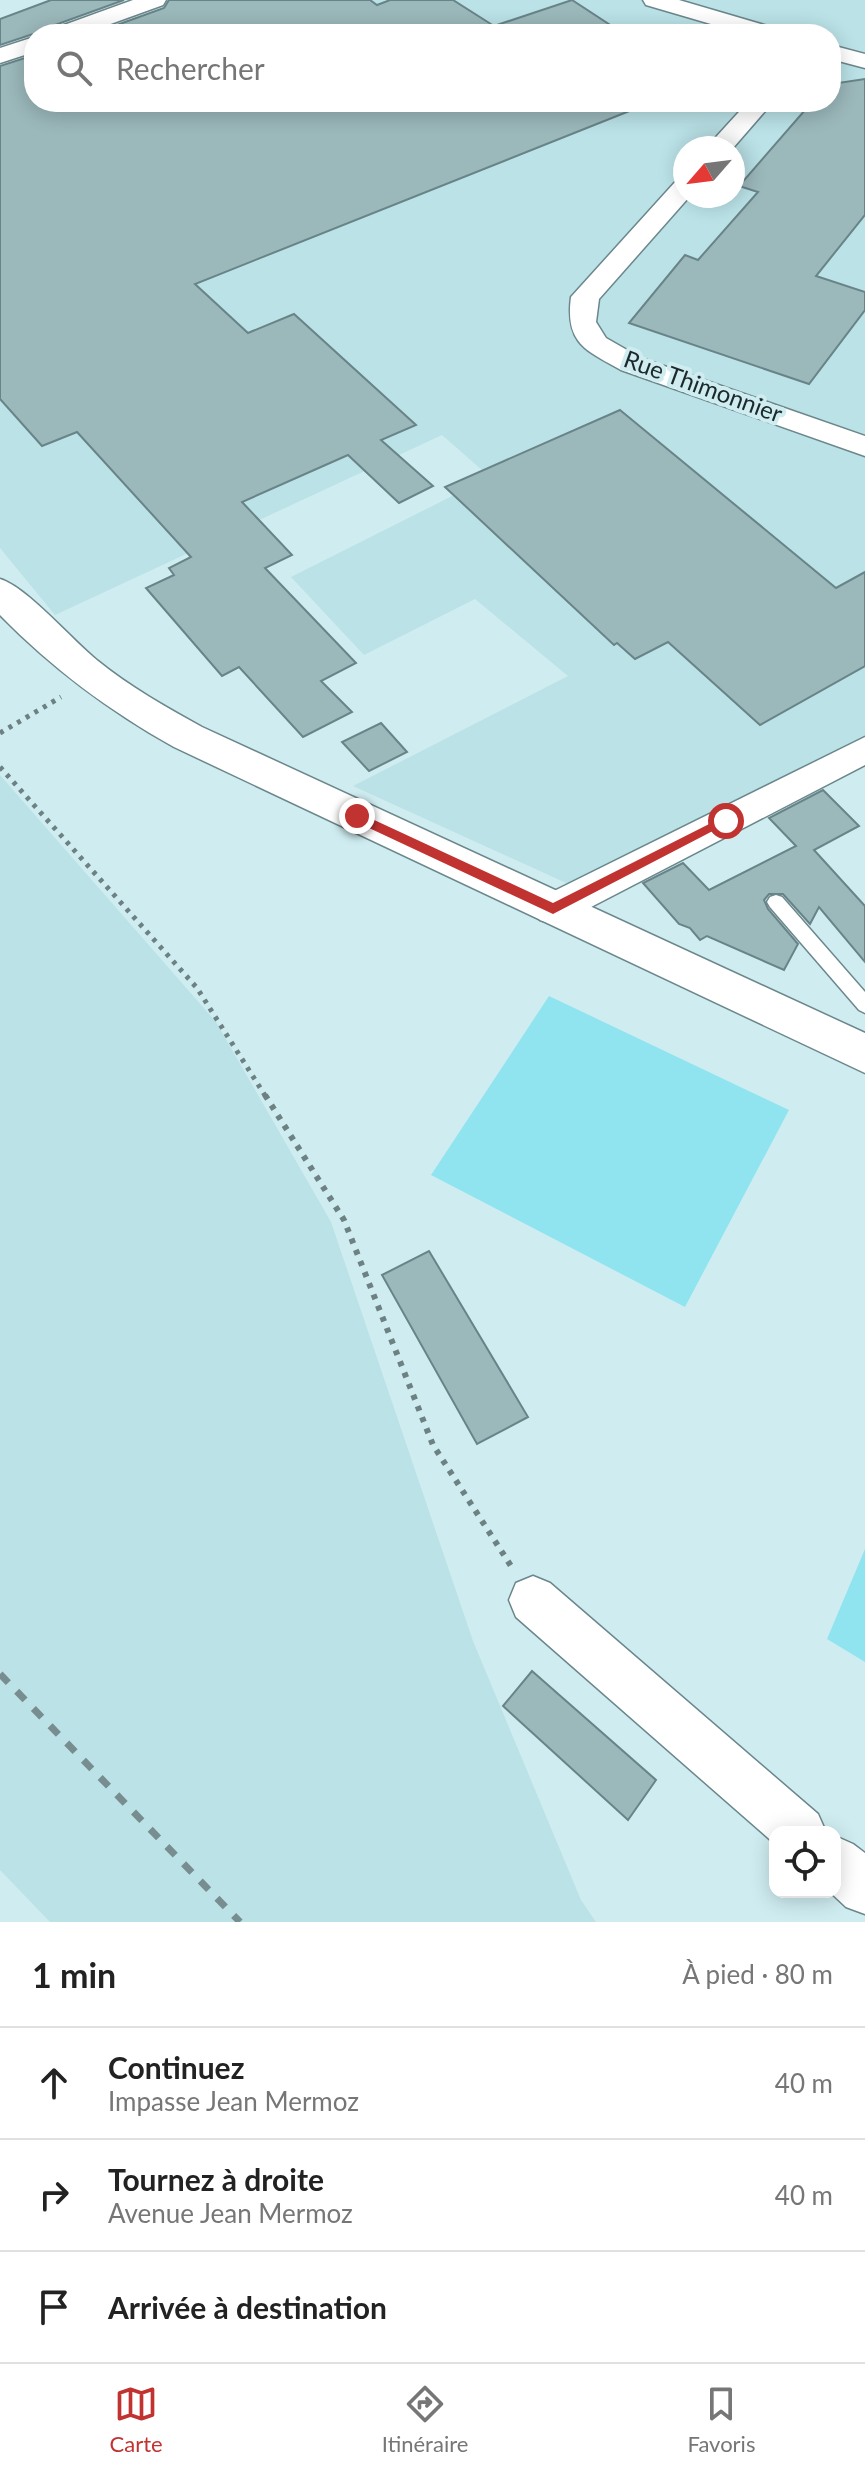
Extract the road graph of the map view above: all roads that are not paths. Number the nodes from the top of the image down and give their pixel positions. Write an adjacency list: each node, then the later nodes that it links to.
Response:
1 (155, 0): 3 (street)
2 (654, 0): 4 (street)
3 (89, 24)
4 (736, 24)
5 (24, 48): 7 (street)
6 (841, 55): 8 (street)
7 (0, 56)
8 (865, 61)
9 (752, 112): 10 (street)
10 (730, 136)
11 (673, 199): 12 (street, Rue Thimonnier)
12 (865, 446)
13 (0, 592): 16 (main road)
14 (865, 750): 16 (street)
15 (776, 902): 17 (lane)
16 (553, 909): 18 (main road)
17 (865, 1005)
18 (865, 1054)
19 (533, 1600): 20 (street)
20 (793, 1826)
21 (841, 1867): 22 (street)
22 (865, 1888)

